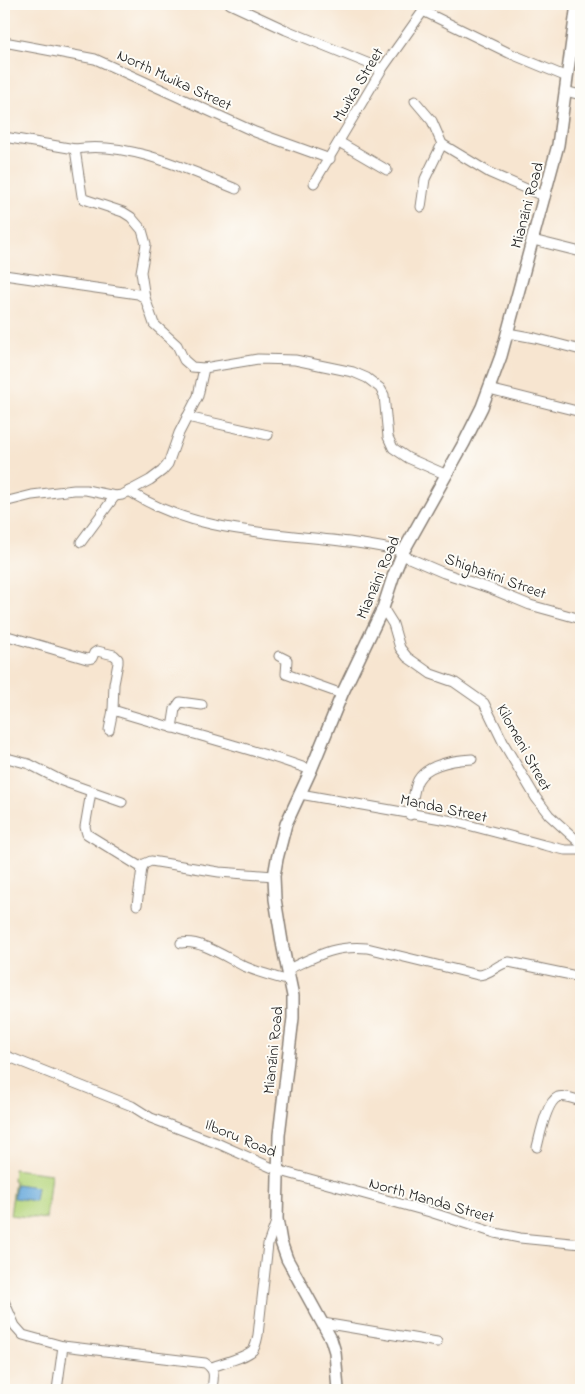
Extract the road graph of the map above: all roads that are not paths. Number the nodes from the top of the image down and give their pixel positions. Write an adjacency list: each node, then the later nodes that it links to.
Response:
1 (230, 4): 5 (street)
2 (577, 4): 6 (street, Mianzini Road)
3 (426, 7): 5 (street, Mwika Street); 6 (street)
4 (4, 42): 14 (street, North Mwika Street)
5 (382, 69): 11 (street, Mwika Street)
6 (567, 77): 7 (street, Mianzini Road)
7 (565, 91): 8 (street); 18 (street, Mianzini Road)
8 (581, 95)
9 (415, 101): 12 (street)
10 (4, 137): 13 (street)
11 (339, 142): 14 (street, Mwika Street); 15 (street)
12 (442, 144): 18 (street); 19 (street)
13 (74, 150): 17 (street); 23 (street)
14 (330, 159): 16 (street, Mwika Street)
15 (387, 170)
16 (314, 183)
17 (236, 189)
18 (545, 197): 20 (street, Mianzini Road)
19 (421, 207)
20 (533, 240): 21 (street); 24 (street, Mianzini Road)
21 (581, 252)
22 (4, 275): 23 (street)
23 (145, 298): 26 (street)
24 (508, 333): 25 (street); 27 (street, Mianzini Road)
25 (581, 350)
26 (204, 368): 29 (street); 31 (street)
27 (489, 389): 28 (street); 31 (street, Mianzini Road)
28 (581, 412)
29 (187, 417): 30 (street); 32 (street)
30 (268, 435)
31 (447, 475): 36 (street, Mianzini Road)
32 (129, 491): 33 (street); 36 (street, Shighatini Street)
33 (115, 496): 34 (street); 35 (street)
34 (4, 502)
35 (81, 542)
36 (403, 554): 37 (street, Mianzini Road); 38 (street, Shighatini Street)
37 (382, 608): 41 (street, Mianzini Road); 53 (street, Kilomeni Street)
38 (581, 619)
39 (4, 635): 43 (street)
40 (279, 656): 41 (street)
41 (342, 694): 48 (street, Mianzini Road)
42 (202, 705): 44 (street)
43 (113, 710): 44 (street); 45 (street)
44 (172, 728): 48 (street)
45 (109, 730)
46 (4, 752): 49 (street)
47 (472, 759): 52 (street)
48 (311, 770): 50 (street, Mianzini Road)
49 (91, 792): 51 (street); 55 (street)
50 (300, 794): 52 (street, Manda Street); 56 (street, Mianzini Road)
51 (122, 802)
52 (410, 815): 54 (street, Manda Street)
53 (581, 844)
54 (581, 850)
55 (142, 868): 56 (street); 57 (street)
56 (274, 876): 59 (street, Mianzini Road)
57 (137, 905)
58 (181, 943): 61 (street)
59 (288, 969): 60 (street); 61 (street, Mianzini Road)
60 (581, 977)
61 (290, 981): 65 (street, Mianzini Road)
62 (4, 1055): 65 (street, Ilboru Road)
63 (581, 1101): 64 (street)
64 (537, 1148)
65 (277, 1170): 66 (street, Ilboru Road); 67 (street, North Manda Street)
66 (277, 1219): 69 (street, Ilboru Road); 72 (street)
67 (581, 1244)
68 (4, 1301): 71 (street)
69 (323, 1323): 70 (street); 75 (street, Ilboru Road)
70 (437, 1342)
71 (63, 1346): 72 (street); 73 (street)
72 (212, 1368): 74 (street)
73 (57, 1390)
74 (212, 1390)
75 (338, 1390)

